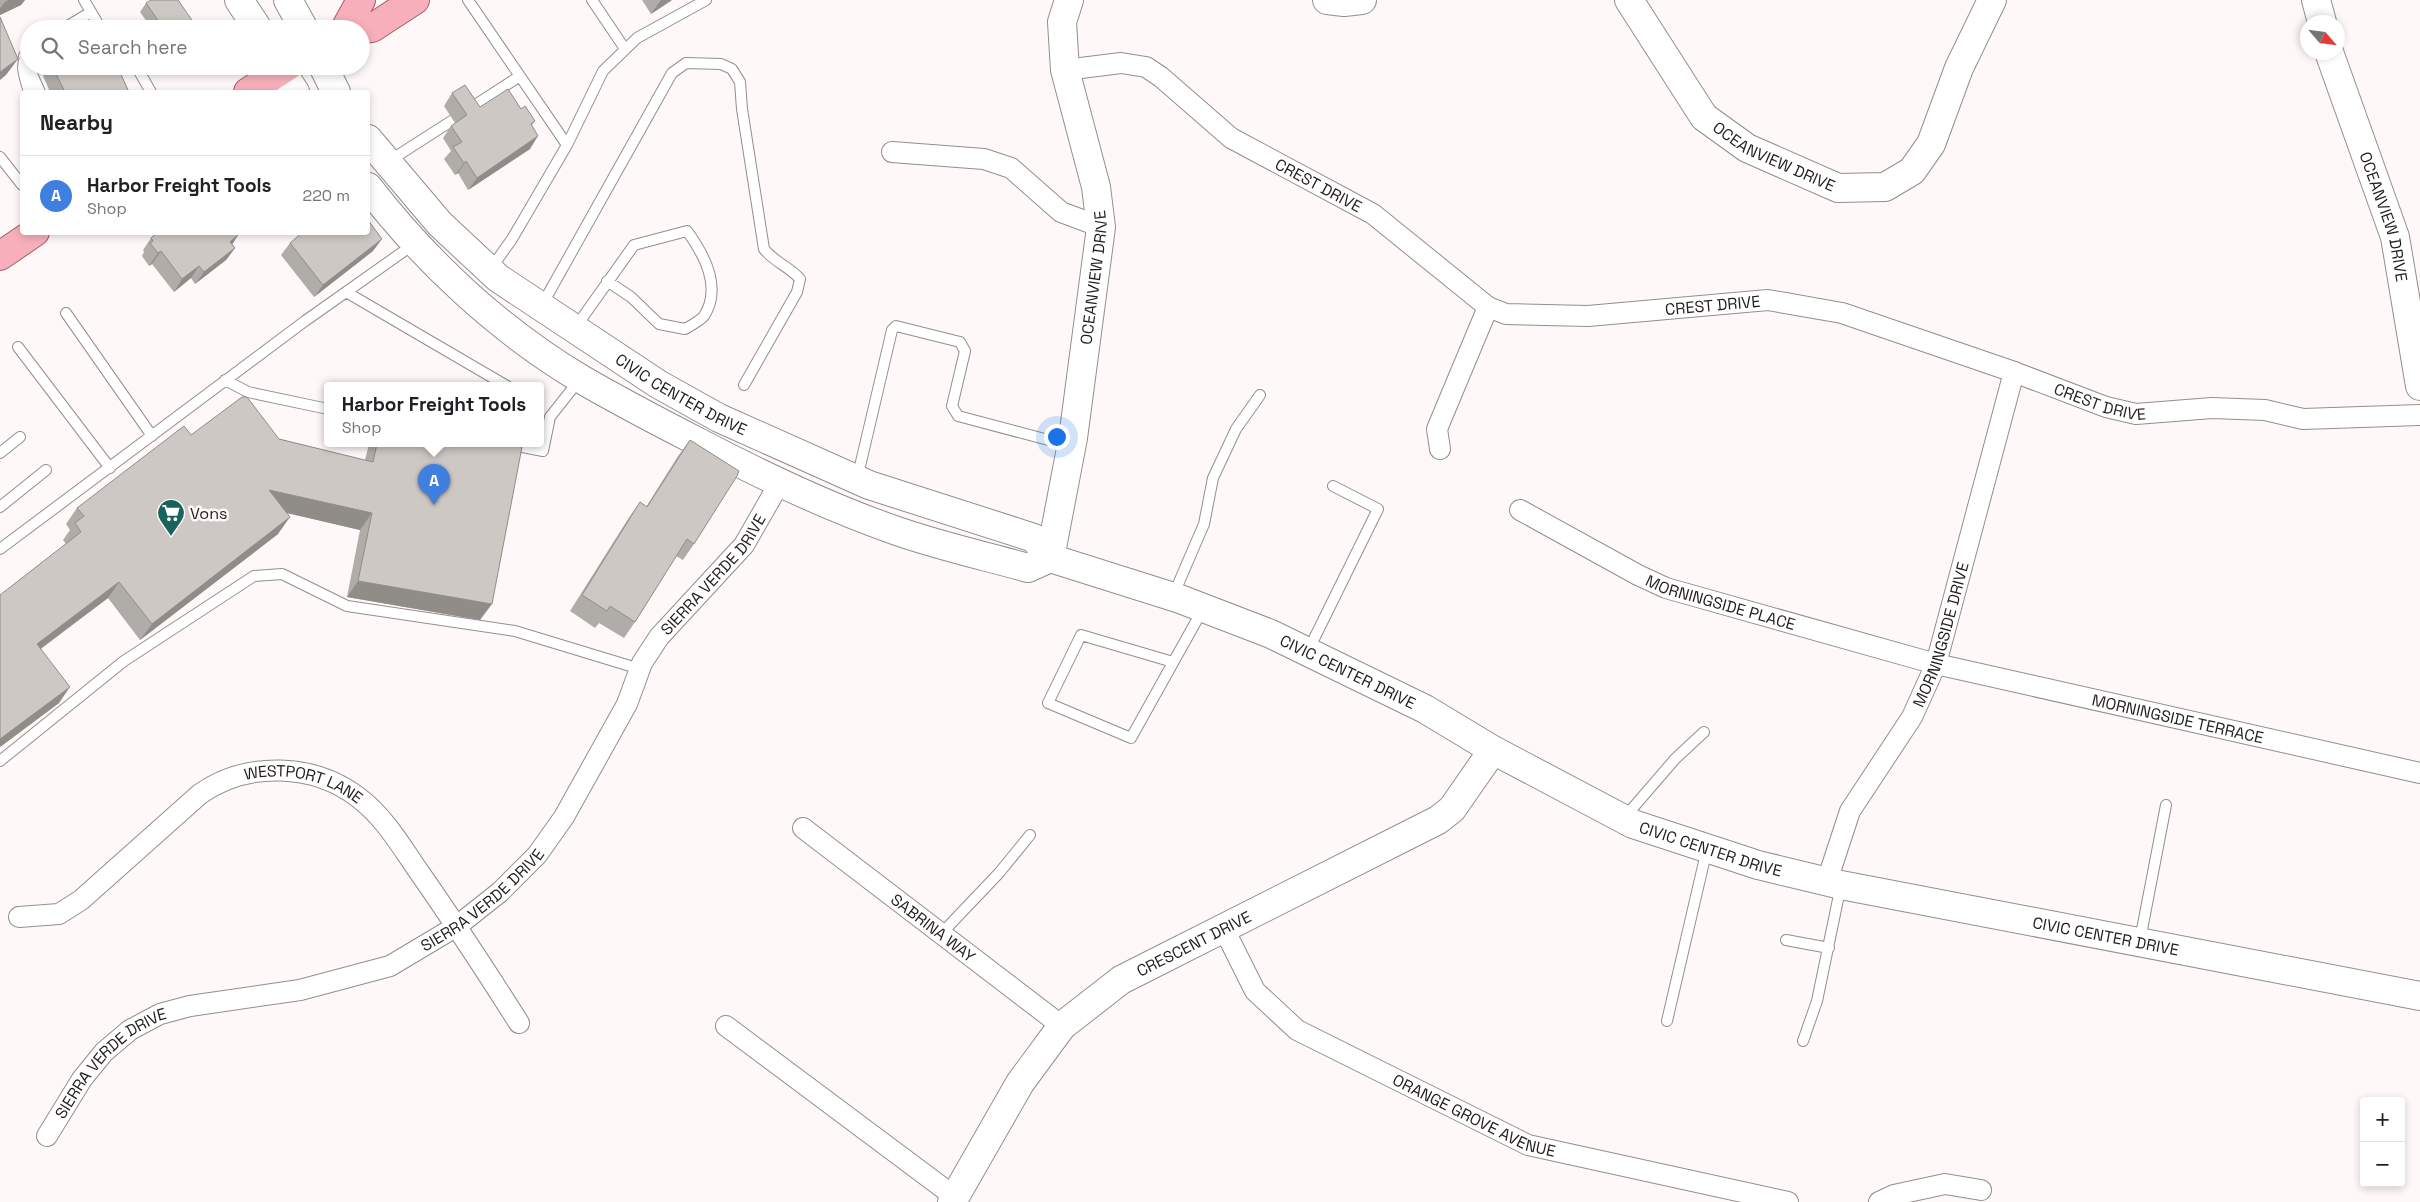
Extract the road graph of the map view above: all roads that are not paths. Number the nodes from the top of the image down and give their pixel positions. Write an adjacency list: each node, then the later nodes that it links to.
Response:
1 (84, 0): 15 (lane)
2 (238, 0): 19 (main road)
3 (288, 0): 20 (main road)
4 (361, 0): 21 (main road)
5 (415, 0): 22 (main road)
6 (468, 0): 31 (lane)
7 (592, 0): 23 (lane)
8 (706, 0): 23 (lane)
9 (1069, 0): 25 (main road, OCEANVIEW DRIVE)
10 (1328, 0): 11 (main road)
11 (1362, 0)
12 (1628, 0): 13 (main road, OCEANVIEW DRIVE)
13 (1992, 0)
14 (2316, 0): 16 (main road)
15 (91, 12): 17 (lane); 18 (lane)
16 (2320, 15)
17 (78, 20)
18 (96, 20)
19 (252, 20)
20 (299, 20)
21 (350, 20)
22 (370, 28)
23 (625, 49): 40 (lane)
24 (2332, 60): 63 (main road, OCEANVIEW DRIVE)
25 (1065, 70): 46 (main road, OCEANVIEW DRIVE); 54 (street, CREST DRIVE)
26 (24, 75): 32 (lane)
27 (34, 75): 33 (lane)
28 (141, 75): 34 (lane)
29 (283, 75): 35 (main road)
30 (328, 75): 36 (main road)
31 (520, 76): 37 (lane); 40 (lane)
32 (28, 90)
33 (39, 90)
34 (150, 90)
35 (252, 90)
36 (335, 90)
37 (466, 112)
38 (453, 120): 43 (lane)
39 (370, 142): 43 (main road, CIVIC CENTER DRIVE)
40 (567, 145): 50 (lane)
41 (892, 152): 46 (street)
42 (0, 157): 44 (lane)
43 (386, 163): 50 (main road, CIVIC CENTER DRIVE)
44 (20, 182)
45 (370, 189): 48 (main road, CIVIC CENTER DRIVE)
46 (1101, 227): 70 (main road, OCEANVIEW DRIVE)
47 (31, 235): 49 (main road)
48 (414, 244): 52 (lane); 59 (main road, CIVIC CENTER DRIVE)
49 (0, 256)
50 (489, 270): 53 (main road, CIVIC CENTER DRIVE)
51 (607, 281): 51 (lane); 56 (lane)
52 (346, 292): 60 (lane); 61 (lane)
53 (541, 306): 56 (main road, CIVIC CENTER DRIVE); 62 (lane)
54 (1488, 307): 58 (street, CREST DRIVE); 73 (street)
55 (66, 313): 67 (lane)
56 (574, 329): 77 (main road, CIVIC CENTER DRIVE)
57 (18, 347): 75 (lane)
58 (2014, 372): 66 (street, CREST DRIVE); 88 (street, MORNINGSIDE DRIVE)
59 (580, 378): 69 (lane); 78 (main road, CIVIC CENTER DRIVE)
60 (225, 380): 65 (lane); 67 (lane)
61 (500, 382)
62 (744, 385)
63 (2420, 386)
64 (1260, 395): 84 (lane)
65 (324, 408)
66 (2420, 415)
67 (152, 436): 75 (lane)
68 (20, 437): 74 (lane)
69 (544, 445)
70 (1072, 446): 77 (lane); 83 (main road, OCEANVIEW DRIVE)
71 (525, 447): 72 (lane)
72 (544, 447)
73 (1440, 449)
74 (0, 453)
75 (110, 468): 82 (lane)
76 (46, 470): 80 (lane)
77 (863, 483): 78 (main road); 83 (main road, CIVIC CENTER DRIVE)
78 (779, 484): 83 (main road, CIVIC CENTER DRIVE); 89 (street, SIERRA VERDE DRIVE)
79 (1333, 486): 86 (lane)
80 (0, 507)
81 (1520, 510): 88 (street, MORNINGSIDE PLACE)
82 (0, 549)
83 (1050, 558): 84 (main road, CIVIC CENTER DRIVE)
84 (1173, 597): 85 (main road, CIVIC CENTER DRIVE)
85 (1203, 608): 86 (main road, CIVIC CENTER DRIVE); 87 (lane)
86 (1308, 652): 91 (main road, CIVIC CENTER DRIVE)
87 (1173, 662): 87 (lane)
88 (1936, 664): 93 (street, MORNINGSIDE TERRACE); 99 (street, MORNINGSIDE DRIVE)
89 (640, 669): 92 (lane); 101 (street, SIERRA VERDE DRIVE)
90 (1704, 732): 95 (lane)
91 (1493, 750): 95 (main road, CIVIC CENTER DRIVE); 102 (main road, CRESCENT DRIVE)
92 (0, 761)
93 (2420, 773)
94 (2166, 805): 105 (lane)
95 (1623, 819): 98 (main road, CIVIC CENTER DRIVE)
96 (803, 828): 103 (street, SABRINA WAY)
97 (1030, 834): 103 (lane)
98 (1707, 848): 99 (main road, CIVIC CENTER DRIVE); 108 (lane)
99 (1834, 883): 105 (main road, CIVIC CENTER DRIVE); 106 (lane)
100 (19, 917): 101 (street, WESTPORT LANE)
101 (457, 926): 109 (street, WESTPORT LANE); 113 (street, SIERRA VERDE DRIVE)
102 (1223, 927): 111 (main road, CRESCENT DRIVE); 116 (street, ORANGE GROVE AVENUE)
103 (942, 934): 111 (street, SABRINA WAY)
104 (1786, 940): 106 (lane)
105 (2140, 941): 107 (main road, CIVIC CENTER DRIVE)
106 (1828, 948): 112 (lane)
107 (2420, 996)
108 (1667, 1022)
109 (520, 1024)
110 (726, 1026): 115 (street)
111 (1062, 1026): 115 (main road, CRESCENT DRIVE)
112 (1804, 1041)
113 (47, 1136)
114 (1980, 1190): 117 (street)
115 (953, 1200)
116 (1788, 1202)
117 (1879, 1202)

